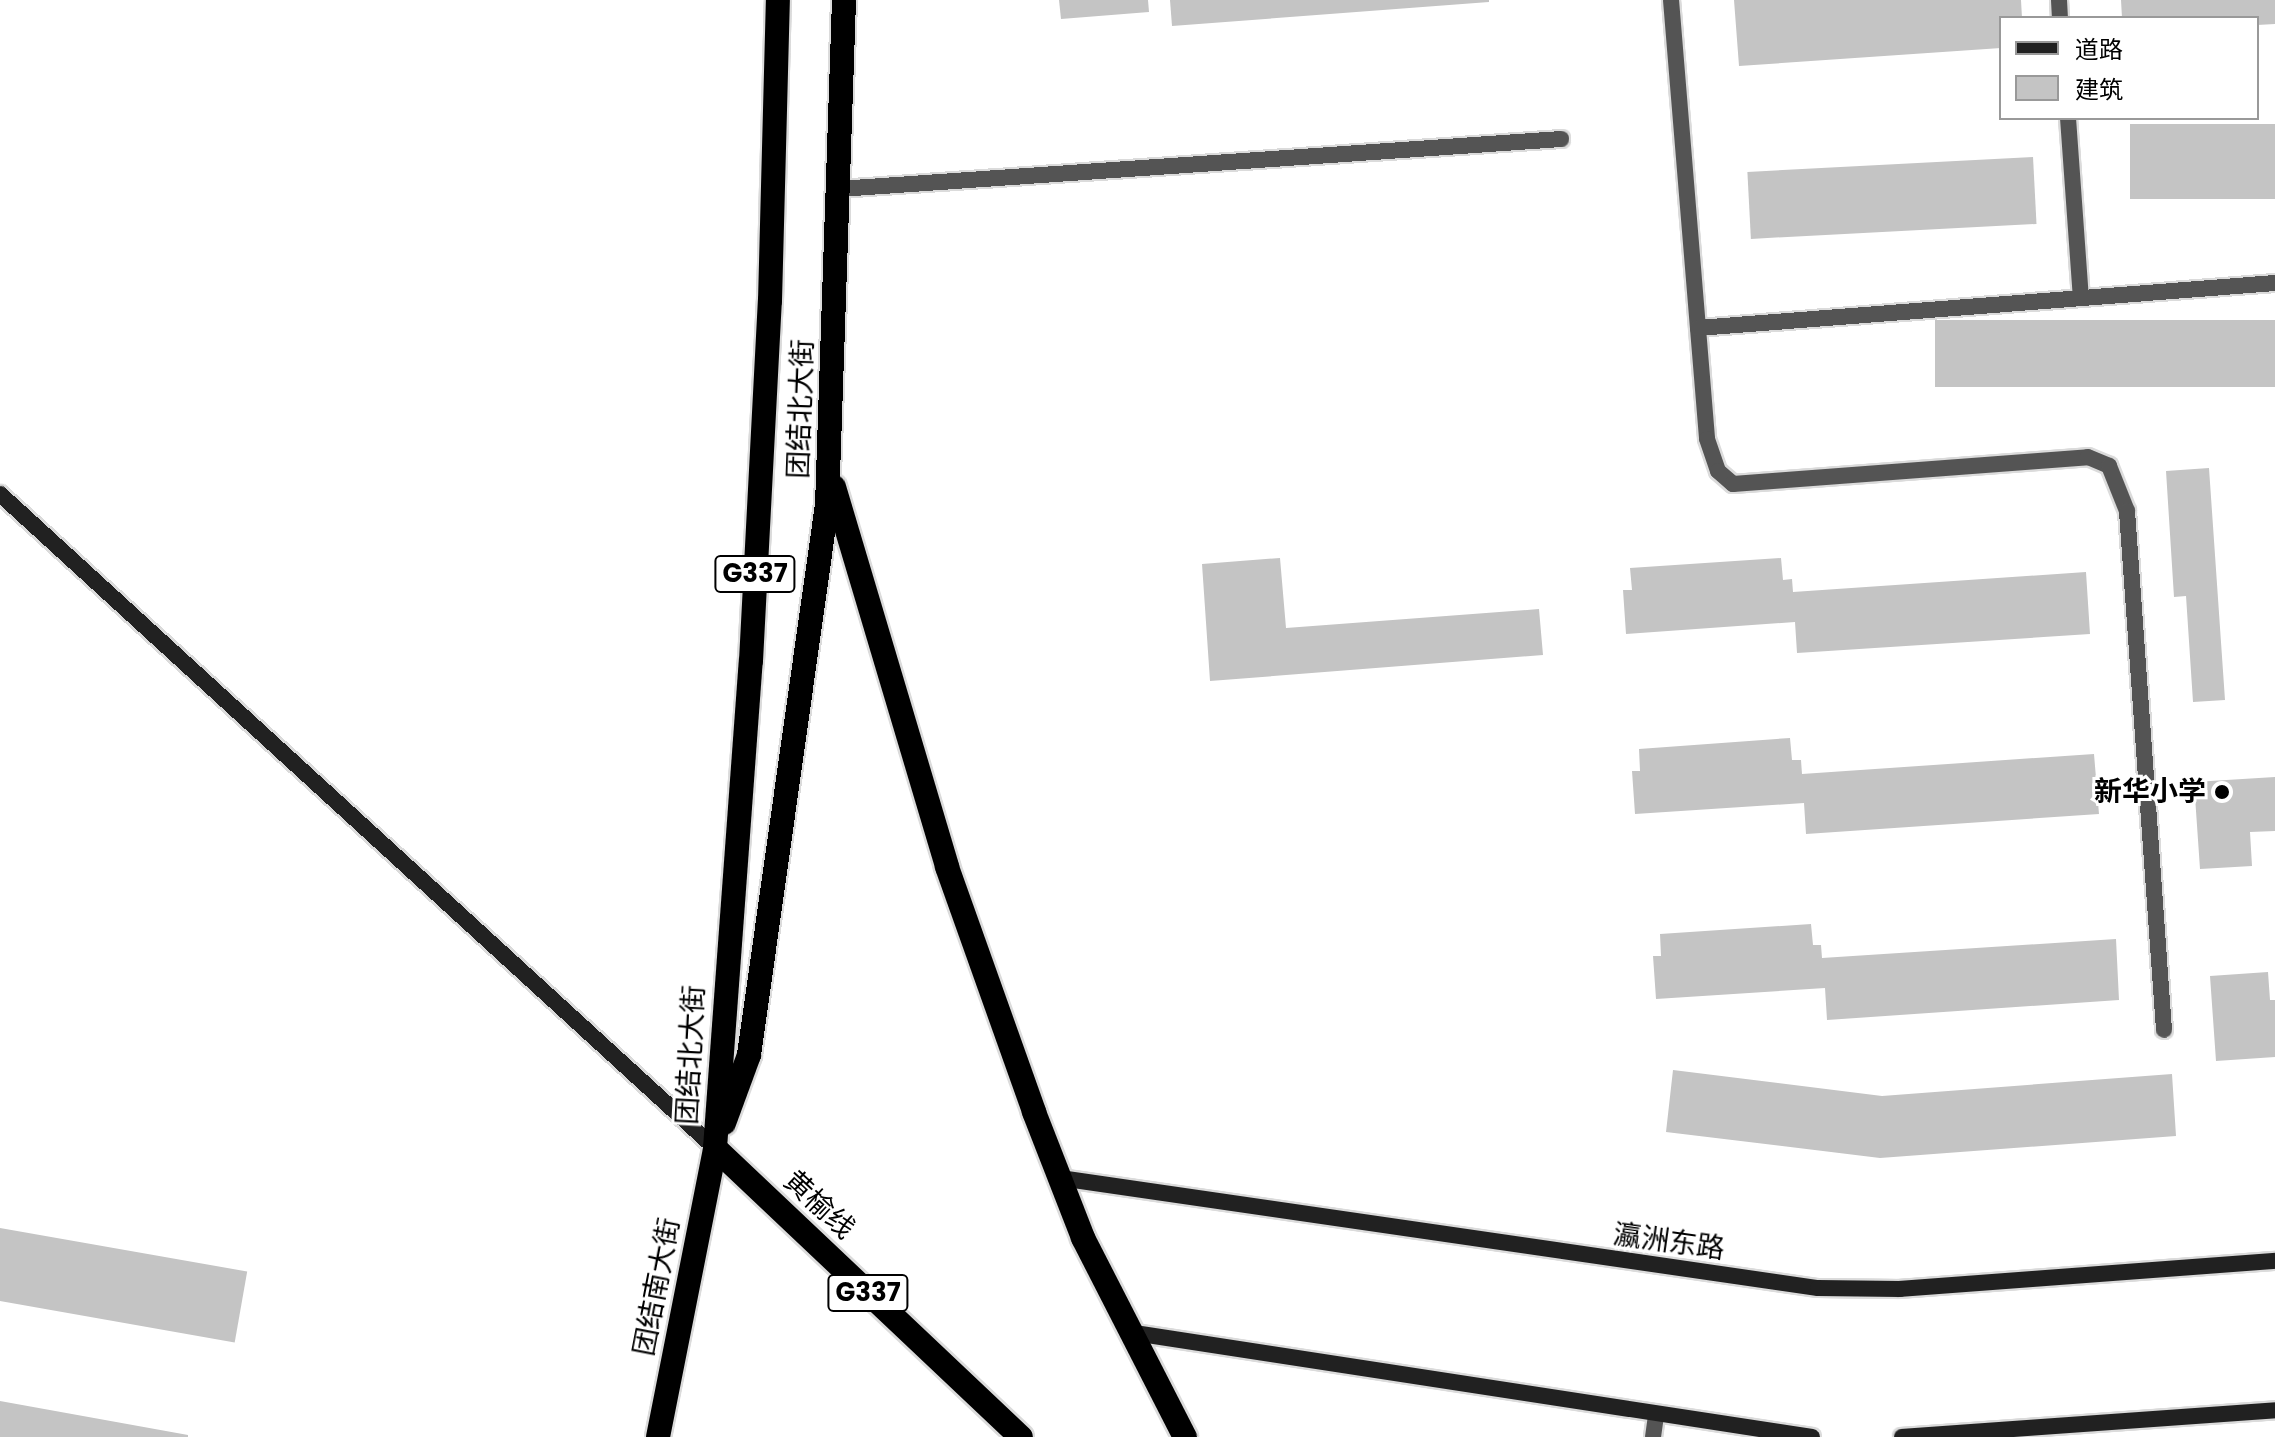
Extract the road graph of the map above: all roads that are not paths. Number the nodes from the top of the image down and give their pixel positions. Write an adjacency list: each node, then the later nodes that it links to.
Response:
1 (778, 0): 13 (highway, 团结北大街 / G337)
2 (844, 0): 6 (highway, 团结北大街)
3 (1671, 0): 9 (lane)
4 (2068, 120): 8 (lane)
5 (1561, 139): 6 (lane)
6 (839, 189): 10 (highway, 团结北大街)
7 (2275, 283): 8 (lane)
8 (2081, 298): 9 (lane)
9 (1698, 328): 12 (lane)
10 (829, 470): 13 (highway, 团结北大街); 14 (highway)
11 (0, 494): 13 (street)
12 (2164, 1030)
13 (715, 1148): 19 (highway, 团结南大街); 20 (highway, 黄榆线 / G337)
14 (1060, 1178): 15 (street, 瀛洲东路); 16 (highway)
15 (2275, 1261)
16 (1128, 1332): 18 (street); 21 (highway)
17 (2275, 1410): 24 (street)
18 (1656, 1415): 22 (lane); 23 (street)
19 (658, 1437)
20 (1021, 1437)
21 (1185, 1437)
22 (1653, 1437)
23 (1812, 1437)
24 (1902, 1437)

